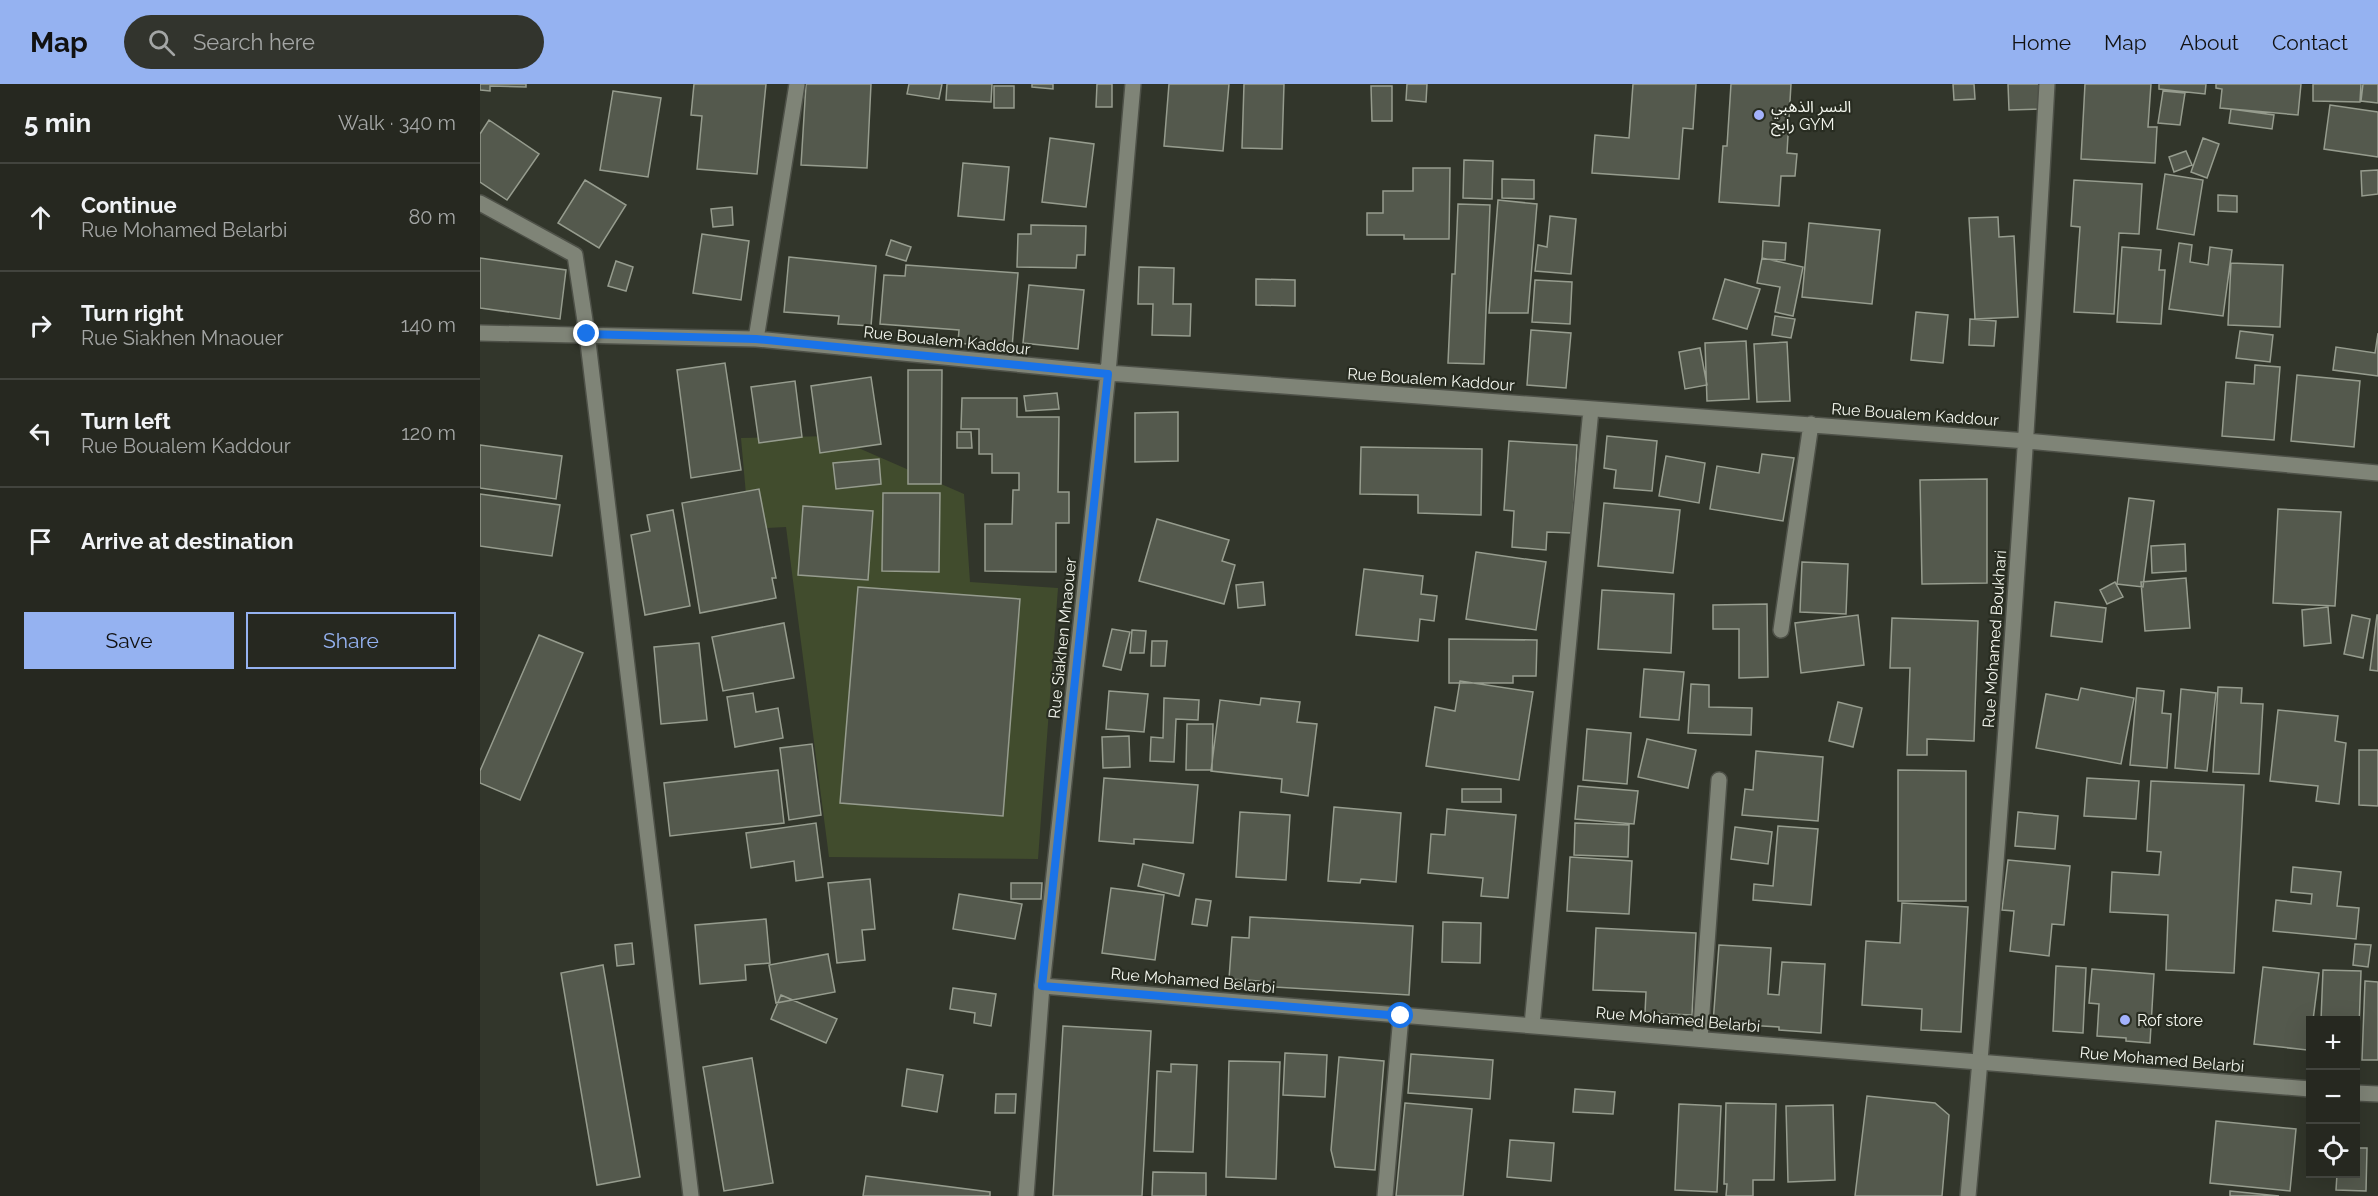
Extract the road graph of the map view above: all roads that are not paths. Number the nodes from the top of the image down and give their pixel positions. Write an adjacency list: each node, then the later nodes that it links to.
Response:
1 (797, 84): 7 (street)
2 (1133, 84): 8 (street, Rue Siakhen Mnaouer)
3 (2048, 84): 11 (street, Rue Mohamed Boukhari)
4 (480, 203): 6 (street)
5 (480, 333): 6 (street, Rue Boualem Kaddour)
6 (587, 334): 7 (street, Rue Boualem Kaddour); 23 (street)
7 (756, 339): 8 (street, Rue Boualem Kaddour)
8 (1108, 374): 9 (street, Rue Boualem Kaddour); 15 (street, Rue Siakhen Mnaouer)
9 (1591, 409): 10 (street, Rue Boualem Kaddour); 17 (street)
10 (1811, 424): 11 (street, Rue Boualem Kaddour); 13 (street)
11 (2027, 441): 12 (street, Rue Boualem Kaddour); 19 (street, Rue Mohamed Boukhari)
12 (2378, 473)
13 (1781, 630)
14 (1719, 780): 18 (street)
15 (1042, 986): 16 (street, Rue Mohamed Belarbi); 24 (street, Rue Siakhen Mnaouer)
16 (1401, 1016): 17 (street, Rue Mohamed Belarbi); 25 (street)
17 (1532, 1025): 18 (street, Rue Mohamed Belarbi)
18 (1700, 1039): 19 (street, Rue Mohamed Belarbi)
19 (1980, 1062): 20 (street, Rue Mohamed Belarbi); 26 (street, Rue Mohamed Boukhari)
20 (2306, 1089)
21 (2360, 1093): 22 (street)
22 (2378, 1094)
23 (692, 1196)
24 (1026, 1196)
25 (1385, 1196)
26 (1968, 1196)

